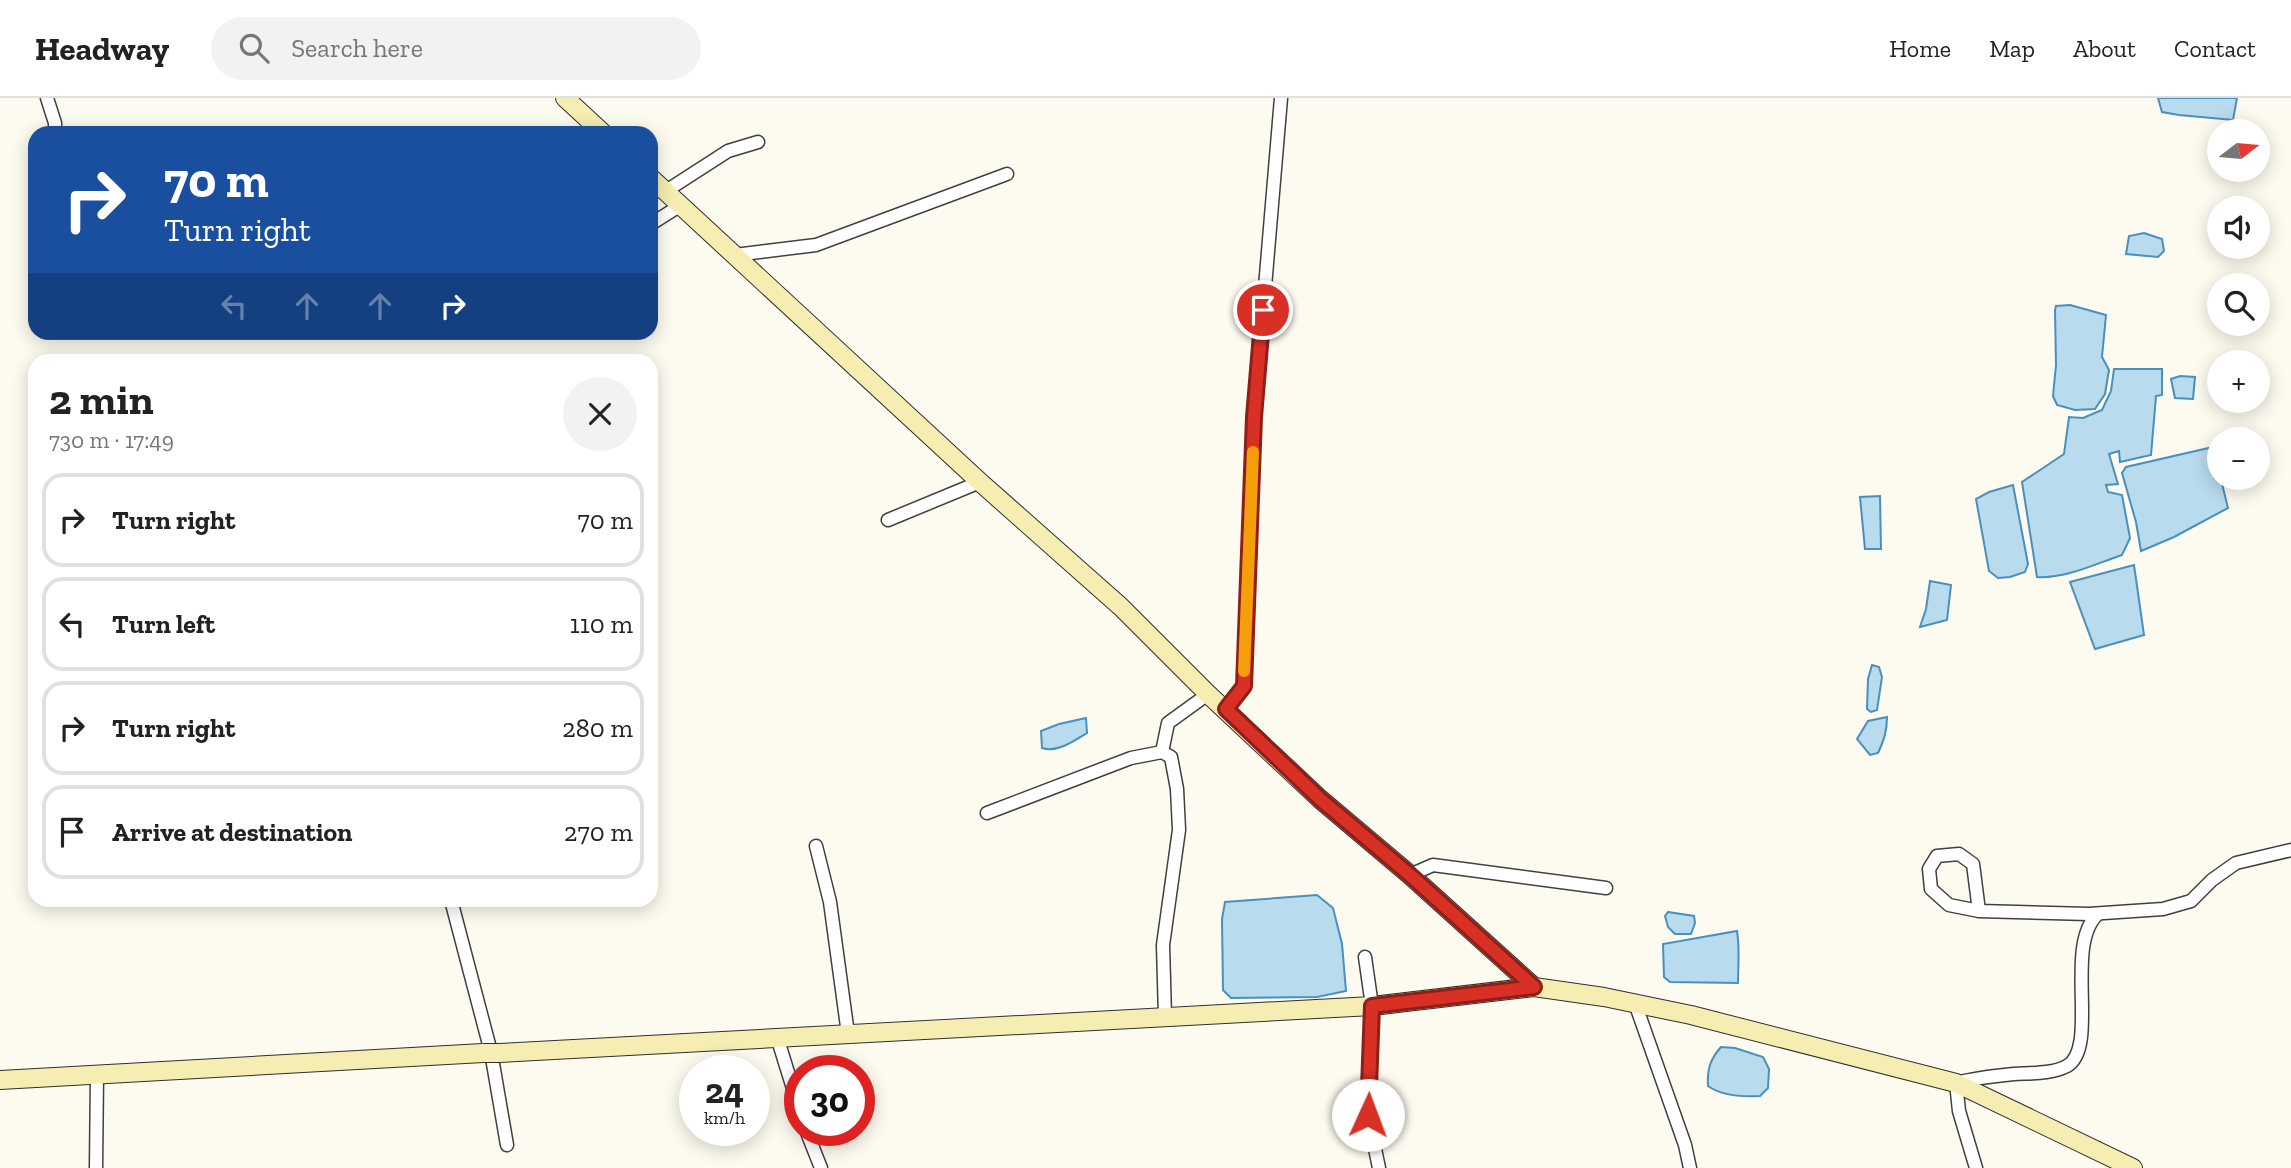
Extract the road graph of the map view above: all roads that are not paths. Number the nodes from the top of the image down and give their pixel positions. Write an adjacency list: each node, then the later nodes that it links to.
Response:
1 (47, 98): 4 (street)
2 (565, 98): 5 (main road)
3 (1281, 98): 16 (street)
4 (55, 126)
5 (595, 126)
6 (758, 142): 9 (street)
7 (1007, 174): 12 (street)
8 (658, 184): 9 (main road)
9 (666, 191): 10 (main road)
10 (681, 205): 11 (street); 12 (main road)
11 (658, 220)
12 (735, 255): 13 (main road)
13 (980, 482): 14 (street); 15 (main road)
14 (888, 520)
15 (1208, 694): 16 (main road); 17 (street)
16 (1226, 709): 21 (main road)
17 (1162, 752): 18 (street); 30 (street)
18 (988, 813)
19 (816, 846): 31 (street)
20 (2291, 850): 25 (street)
21 (1410, 875): 22 (street); 27 (main road)
22 (1606, 888)
23 (453, 907): 37 (street)
24 (1979, 911): 24 (street); 25 (street)
25 (2098, 914): 36 (street)
26 (1366, 957): 29 (street)
27 (1534, 987): 28 (main road); 29 (main road)
28 (1635, 1003): 36 (main road); 42 (street)
29 (1372, 1006): 30 (main road); 41 (street)
30 (1164, 1017): 31 (main road)
31 (848, 1034): 32 (main road)
32 (778, 1037): 33 (street); 34 (main road)
33 (784, 1057)
34 (97, 1074): 35 (main road); 39 (street)
35 (0, 1080)
36 (1955, 1083): 43 (street); 44 (main road)
37 (507, 1145)
38 (812, 1146): 40 (street)
39 (96, 1168)
40 (821, 1168)
41 (1379, 1168)
42 (1690, 1168)
43 (1976, 1168)
44 (2133, 1168)

